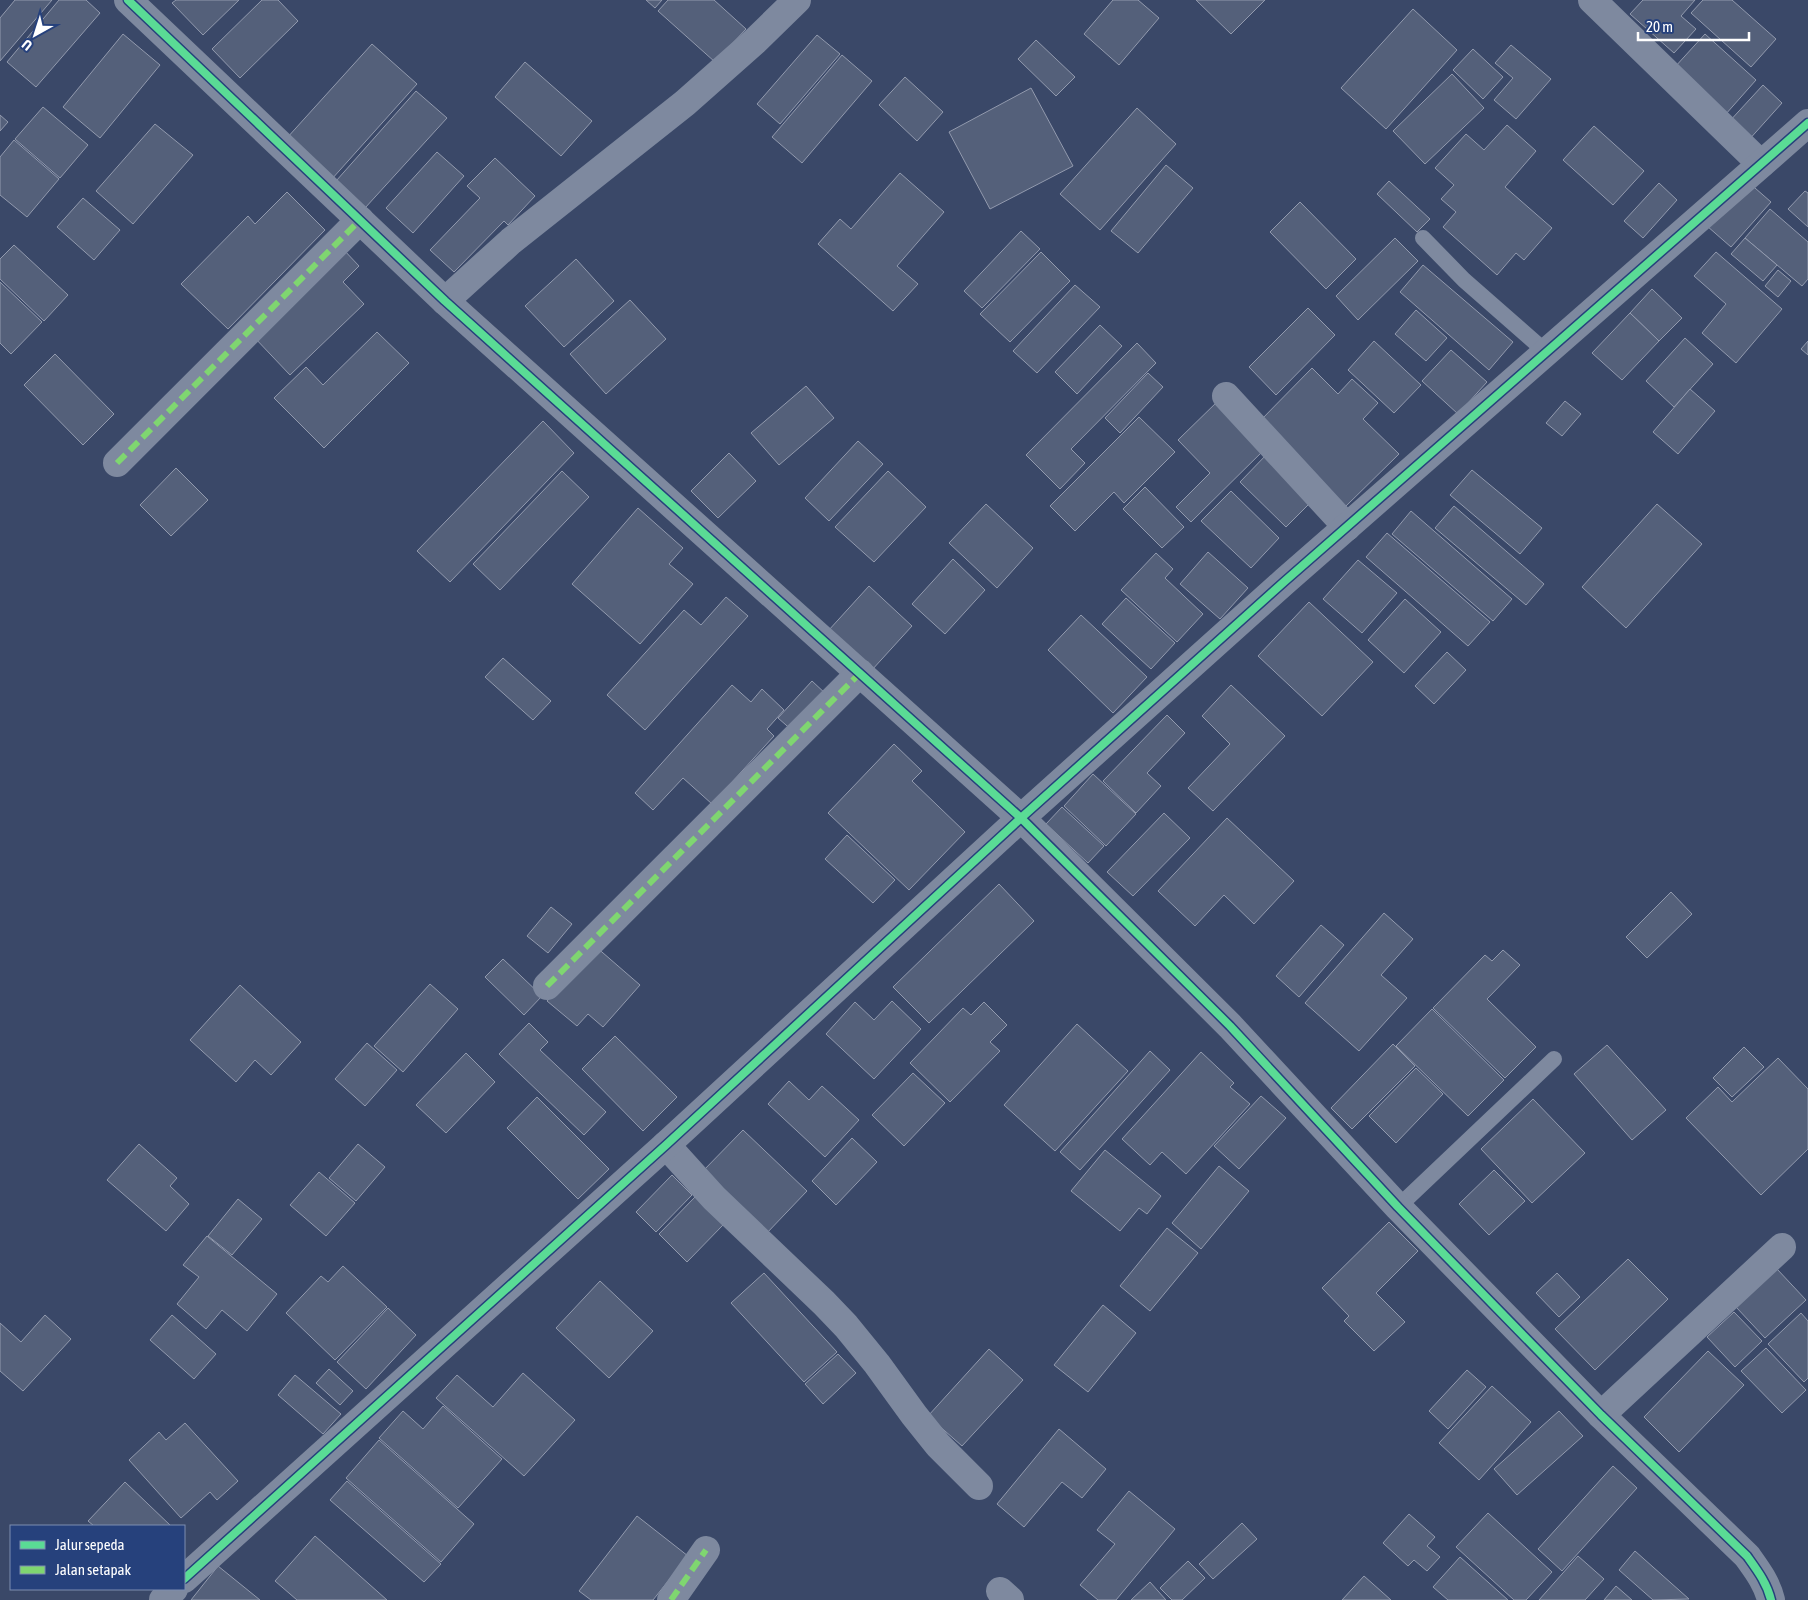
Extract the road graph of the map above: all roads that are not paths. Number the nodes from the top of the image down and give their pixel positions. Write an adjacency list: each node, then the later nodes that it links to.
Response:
1 (128, 0): 6 (street)
2 (797, 0): 8 (street)
3 (1592, 0): 5 (street)
4 (1808, 123): 5 (street)
5 (1761, 164): 9 (street)
6 (360, 220): 8 (street); 11 (street)
7 (1423, 238): 9 (lane)
8 (445, 301): 13 (street)
9 (1546, 352): 12 (street)
10 (1226, 396): 12 (street)
11 (117, 462)
12 (1347, 527): 14 (street)
13 (860, 673): 14 (street); 15 (street)
14 (1021, 818): 17 (street); 18 (street)
15 (547, 986)
16 (1554, 1059): 18 (lane)
17 (666, 1145): 21 (street); 23 (street)
18 (1398, 1207): 20 (street)
19 (1782, 1248): 20 (street)
20 (1601, 1415): 27 (street)
21 (979, 1486)
22 (706, 1550): 26 (street)
23 (185, 1578)
24 (173, 1590): 25 (street)
25 (163, 1600)
26 (671, 1600)
27 (1770, 1600)

